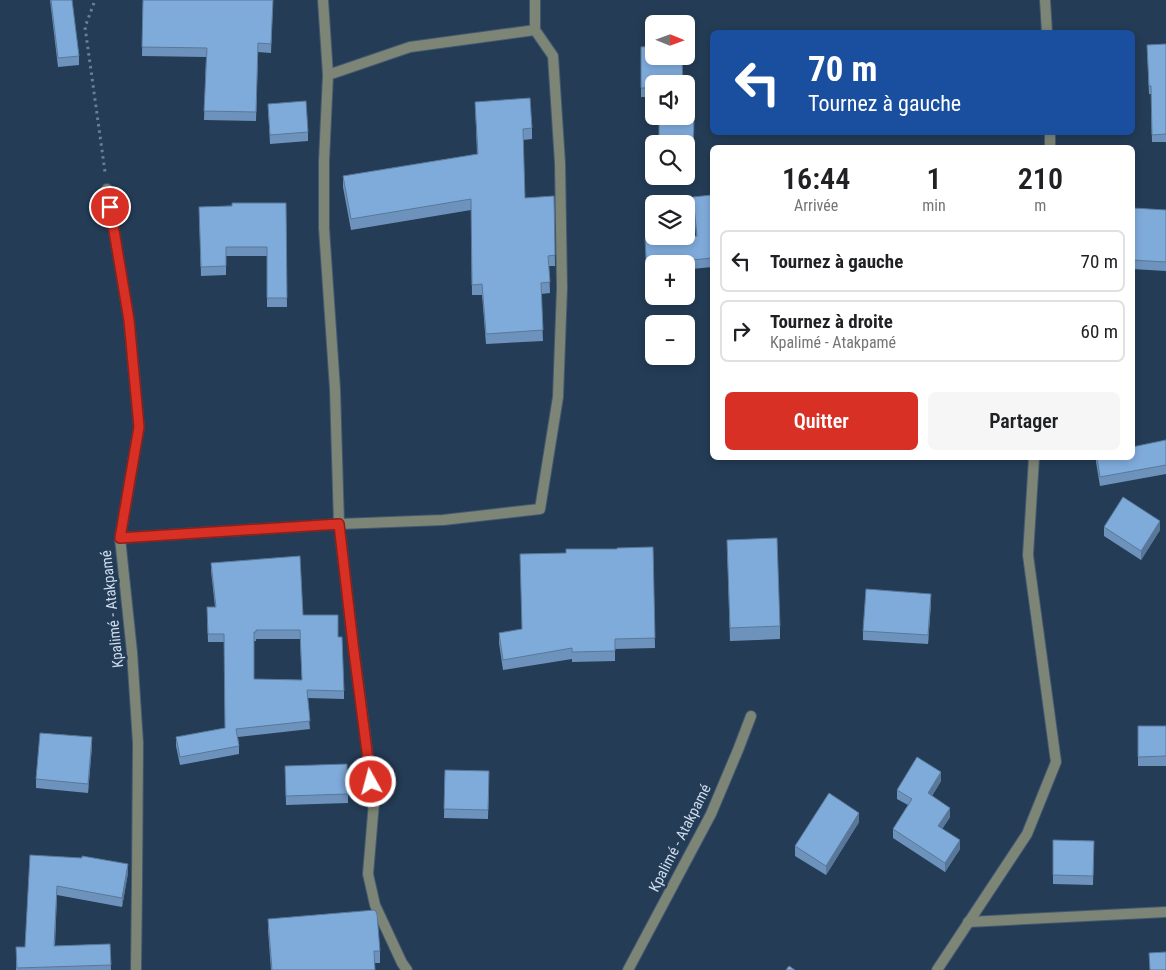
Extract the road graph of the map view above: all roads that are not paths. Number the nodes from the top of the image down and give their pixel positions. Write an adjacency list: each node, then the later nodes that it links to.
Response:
1 (323, 0): 6 (street)
2 (535, 0): 4 (street)
3 (1045, 0): 5 (street)
4 (535, 30): 6 (street); 9 (street)
5 (1047, 30)
6 (328, 75): 9 (street)
7 (107, 189): 10 (street, Kpalimé - Atakpamé)
8 (1034, 460): 13 (street)
9 (339, 524): 10 (street); 15 (street)
10 (120, 538): 14 (street, Kpalimé - Atakpamé)
11 (751, 716): 16 (street, Kpalimé - Atakpamé)
12 (1166, 912): 13 (street)
13 (968, 922): 17 (street)
14 (136, 970)
15 (407, 970)
16 (628, 970)
17 (936, 970)

